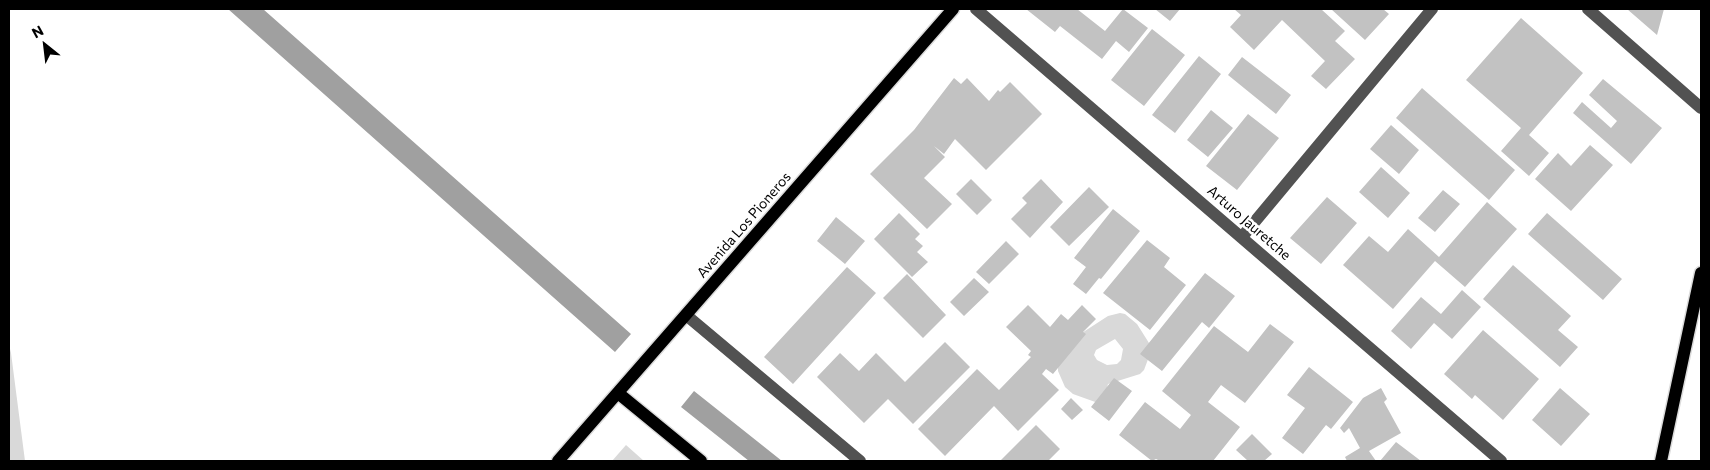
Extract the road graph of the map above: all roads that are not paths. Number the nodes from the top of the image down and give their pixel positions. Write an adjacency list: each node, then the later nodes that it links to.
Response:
1 (952, 9): 8 (main road, Avenida Los Pioneros)
2 (976, 9): 6 (street, Arturo Jauretche)
3 (1432, 9): 6 (street)
4 (1588, 9): 5 (street)
5 (1701, 108)
6 (1242, 237): 13 (street, Arturo Jauretche)
7 (1701, 273): 14 (main road)
8 (686, 315): 9 (main road, Avenida Los Pioneros); 12 (street)
9 (618, 393): 10 (main road, Avenida Los Pioneros); 11 (main road)
10 (558, 461)
11 (701, 461)
12 (860, 461)
13 (1501, 461)
14 (1661, 461)

